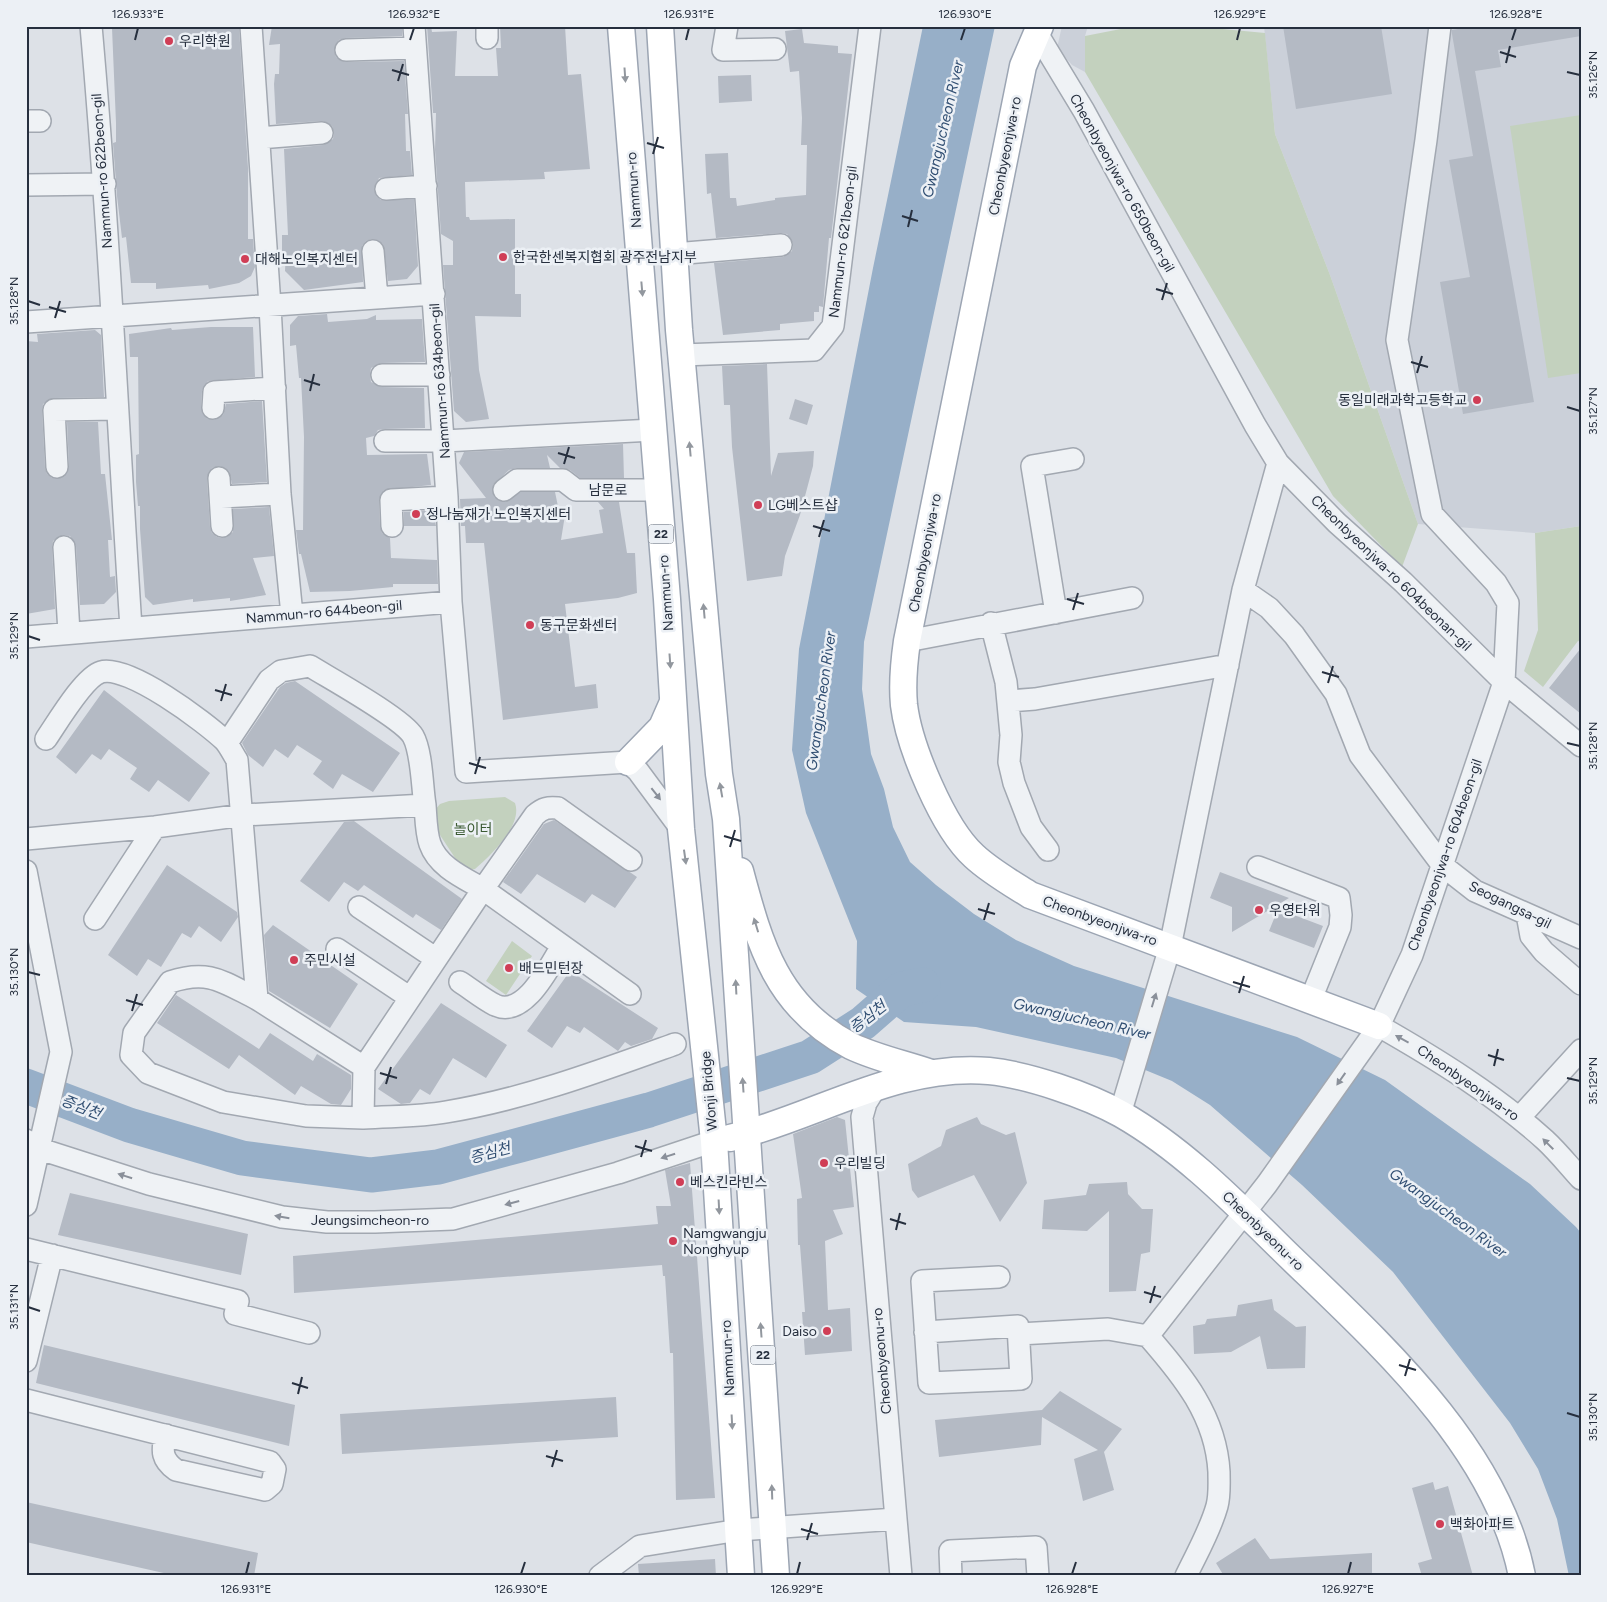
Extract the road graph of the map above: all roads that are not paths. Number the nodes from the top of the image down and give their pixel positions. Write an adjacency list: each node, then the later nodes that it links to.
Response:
1 (91, 26): 15 (street, Nammun-ro 622beon-gil)
2 (251, 26): 14 (street)
3 (414, 26): 10 (street)
4 (621, 26): 33 (main road, Nammun-ro / 22, one-way to 33)
5 (660, 26): 21 (main road, 22)
6 (727, 26): 11 (street)
7 (870, 26): 27 (street, Nammun-ro 621beon-gil)
8 (1440, 26): 57 (street, Cheonbyeonjwa-ro 604beon-gil)
9 (1039, 31): 37 (street, Cheonbyeonjwa-ro 650beon-gil); 55 (main road, Cheonbyeonjwa-ro)
10 (415, 48): 12 (street); 17 (street)
11 (775, 49)
12 (346, 50)
13 (322, 133): 14 (street)
14 (259, 138): 24 (street)
15 (105, 184): 16 (street); 25 (street, Nammun-ro 622beon-gil)
16 (26, 185)
17 (426, 186): 18 (street); 22 (street)
18 (386, 189)
19 (781, 245): 21 (street)
20 (373, 251): 23 (street)
21 (674, 254): 27 (main road, 22)
22 (434, 294): 23 (street, Nammun-ro 634beon-gil); 29 (street, Nammun-ro 634beon-gil)
23 (377, 298): 24 (street, Nammun-ro 634beon-gil)
24 (270, 306): 25 (street, Nammun-ro 634beon-gil); 30 (street)
25 (110, 316): 26 (street, Nammun-ro 634beon-gil); 32 (street)
26 (26, 322)
27 (682, 355): 66 (main road, 22, one-way to 27)
28 (382, 375): 29 (street)
29 (439, 375): 35 (street, Nammun-ro 634beon-gil)
30 (275, 388): 31 (street); 41 (street)
31 (213, 408)
32 (116, 409): 38 (street); 52 (street)
33 (653, 430): 35 (street); 40 (main road, Nammun-ro / 22)
34 (385, 440): 35 (street)
35 (444, 441): 42 (street, Nammun-ro 634beon-gil)
36 (1073, 459): 49 (street)
37 (1278, 462): 46 (street, Cheonbyeonjwa-ro); 57 (street, Cheonbyeonjwa-ro 604beonan-gil)
38 (57, 467)
39 (504, 490): 40 (street, 남문로)
40 (658, 490): 59 (main road, Nammun-ro / 22, one-way to 59)
41 (280, 494): 43 (street); 50 (street)
42 (448, 497): 44 (street); 48 (street, Nammun-ro 634beon-gil)
43 (222, 526)
44 (392, 526)
45 (64, 546): 53 (street)
46 (1243, 590): 56 (street, Cheonbyeonjwa-ro); 72 (street)
47 (1132, 598): 49 (street)
48 (451, 602): 50 (street, Nammun-ro 644beon-gil); 63 (street)
49 (1056, 613): 51 (street)
50 (292, 615): 52 (street, Nammun-ro 644beon-gil)
51 (991, 623): 55 (street); 58 (street)
52 (131, 628): 53 (street, Nammun-ro 644beon-gil)
53 (69, 633): 54 (street, Nammun-ro 644beon-gil)
54 (26, 637)
55 (907, 641): 81 (main road, Cheonbyeonjwa-ro)
56 (1228, 665): 58 (street); 81 (street, Cheonbyeonjwa-ro)
57 (1504, 682): 62 (street, Cheonbyeonjwa-ro 604beonan-gil); 72 (street, Cheonbyeonjwa-ro 604beon-gil)
58 (1008, 701): 70 (street)
59 (673, 702): 63 (main road); 68 (main road, Nammun-ro / 22)
60 (46, 739): 61 (street)
61 (226, 743): 64 (street); 65 (street)
62 (1581, 746)
63 (628, 762): 68 (street, one-way to 68)
64 (425, 805): 65 (street); 75 (street)
65 (243, 815): 67 (street); 88 (street)
66 (726, 820): 95 (main road, one-way to 66); 100 (main road, 22, one-way to 66)
67 (156, 827): 69 (street); 78 (street)
68 (681, 829): 91 (main road, Nammun-ro / 22, one-way to 91)
69 (26, 838)
70 (1048, 850)
71 (631, 860): 75 (street)
72 (1443, 866): 77 (street, Seogangsa-gil); 90 (street, Cheonbyeonjwa-ro 604beon-gil)
73 (1258, 867): 89 (street)
74 (26, 871): 102 (street)
75 (483, 889): 80 (street); 83 (street)
76 (359, 907): 83 (street)
77 (1527, 914): 79 (street, Seogangsa-gil); 85 (street)
78 (95, 919)
79 (1581, 938)
80 (562, 946): 84 (street); 86 (street)
81 (1170, 947): 89 (main road, Cheonbyeonjwa-ro); 97 (street, one-way to 81)
82 (337, 949): 87 (street)
83 (435, 958): 87 (street)
84 (460, 982)
85 (1581, 984)
86 (630, 994)
87 (409, 997): 94 (street)
88 (257, 999): 94 (street); 98 (street)
89 (1310, 999): 90 (main road, Cheonbyeonjwa-ro)
90 (1374, 1032): 99 (street, Cheonbyeonjwa-ro, one-way to 90); 105 (street, Cheonbyeonjwa-ro 604beon-gil, one-way to 105)
91 (704, 1040): 101 (main road, Wonji Bridge / 22)
92 (675, 1044): 98 (street)
93 (1581, 1050): 99 (street)
94 (364, 1067): 98 (street)
95 (931, 1073): 96 (main road, Cheonbyeonu-ro); 97 (main road, Cheonbyeonu-ro)
96 (876, 1087): 100 (main road, Cheonbyeonu-ro); 116 (street, Cheonbyeonu-ro)
97 (1120, 1114): 105 (main road, Cheonbyeonu-ro)
98 (362, 1118)
99 (1520, 1118): 103 (street, Cheonbyeonjwa-ro, one-way to 99)
100 (747, 1134): 101 (main road, Cheonbyeonu-ro); 117 (main road, 22, one-way to 100)
101 (714, 1141): 102 (street, Jeungsimcheon-ro, one-way to 102); 118 (main road, Nammun-ro / 22, one-way to 118)
102 (33, 1145): 104 (street)
103 (1581, 1179)
104 (26, 1204)
105 (1244, 1212): 112 (street, Cheonbyeonjwa-ro 604beon-gil); 126 (main road, Cheonbyeonu-ro)
106 (26, 1249): 107 (street)
107 (52, 1255): 110 (street); 113 (street)
108 (999, 1277): 109 (street)
109 (925, 1332): 111 (street); 111 (street)
110 (309, 1333)
111 (1019, 1334): 112 (street)
112 (1148, 1336): 125 (street)
113 (26, 1361)
114 (26, 1400): 115 (street)
115 (166, 1435): 115 (street)
116 (896, 1519): 117 (street); 122 (street)
117 (773, 1528): 118 (street); 121 (main road, 22)
118 (738, 1530): 119 (street); 120 (main road, Nammun-ro / 22)
119 (600, 1576)
120 (741, 1576)
121 (776, 1576)
122 (901, 1576)
123 (951, 1576): 124 (street)
124 (1038, 1576)
125 (1186, 1576)
126 (1522, 1576)

